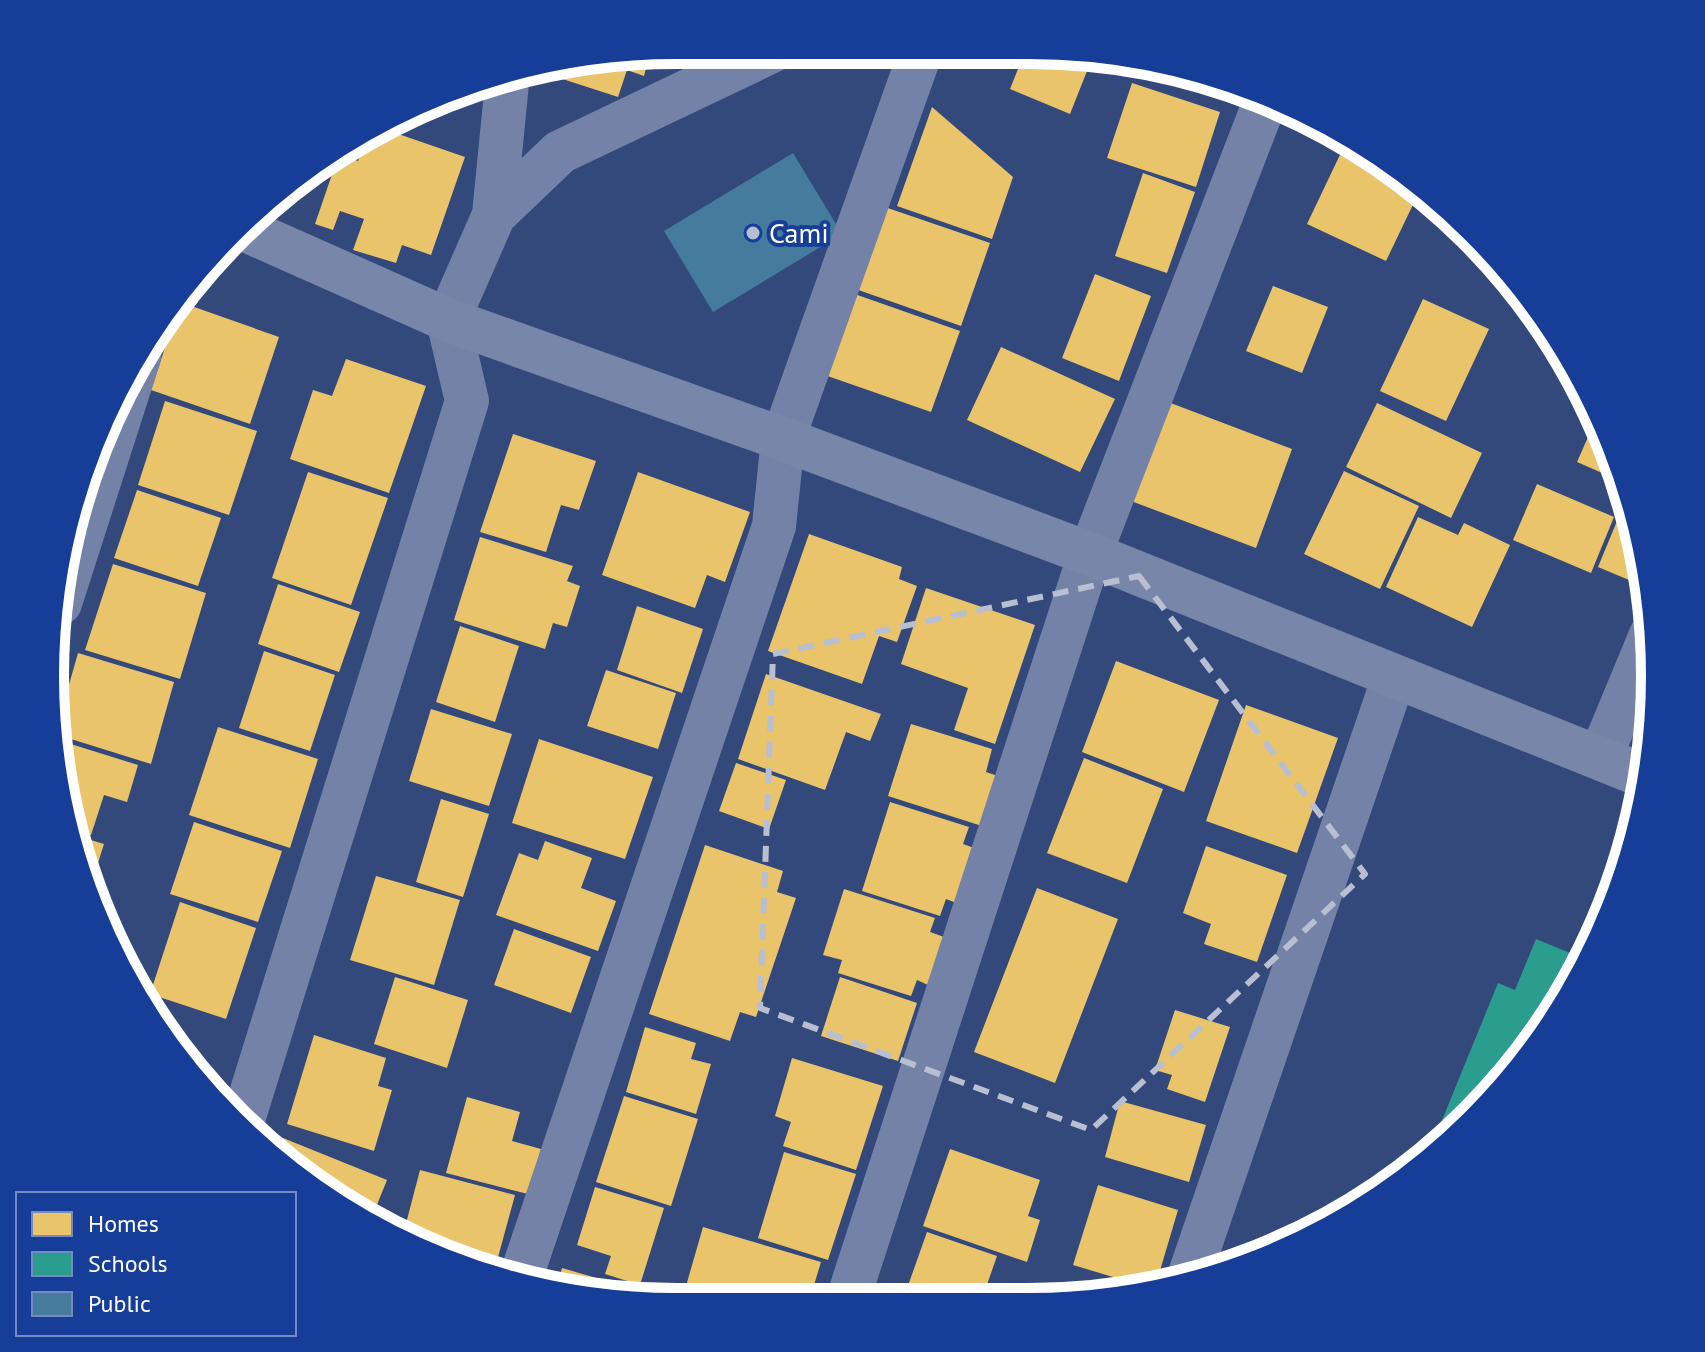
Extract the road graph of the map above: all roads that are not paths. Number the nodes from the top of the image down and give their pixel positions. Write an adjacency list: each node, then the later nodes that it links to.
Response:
1 (745, 64): 5 (street)
2 (916, 64): 9 (street)
3 (506, 88): 5 (street)
4 (1262, 110): 11 (street)
5 (494, 215): 7 (street)
6 (253, 233): 7 (street)
7 (448, 320): 9 (street); 16 (street)
8 (114, 436): 10 (street)
9 (783, 439): 11 (street); 18 (street)
10 (79, 543)
11 (1090, 554): 13 (street); 19 (street)
12 (1641, 660): 14 (street)
13 (1394, 677): 14 (street); 17 (street)
14 (1600, 758): 15 (street)
15 (1633, 772)
16 (246, 1111)
17 (1193, 1265)
18 (524, 1268)
19 (852, 1288)

